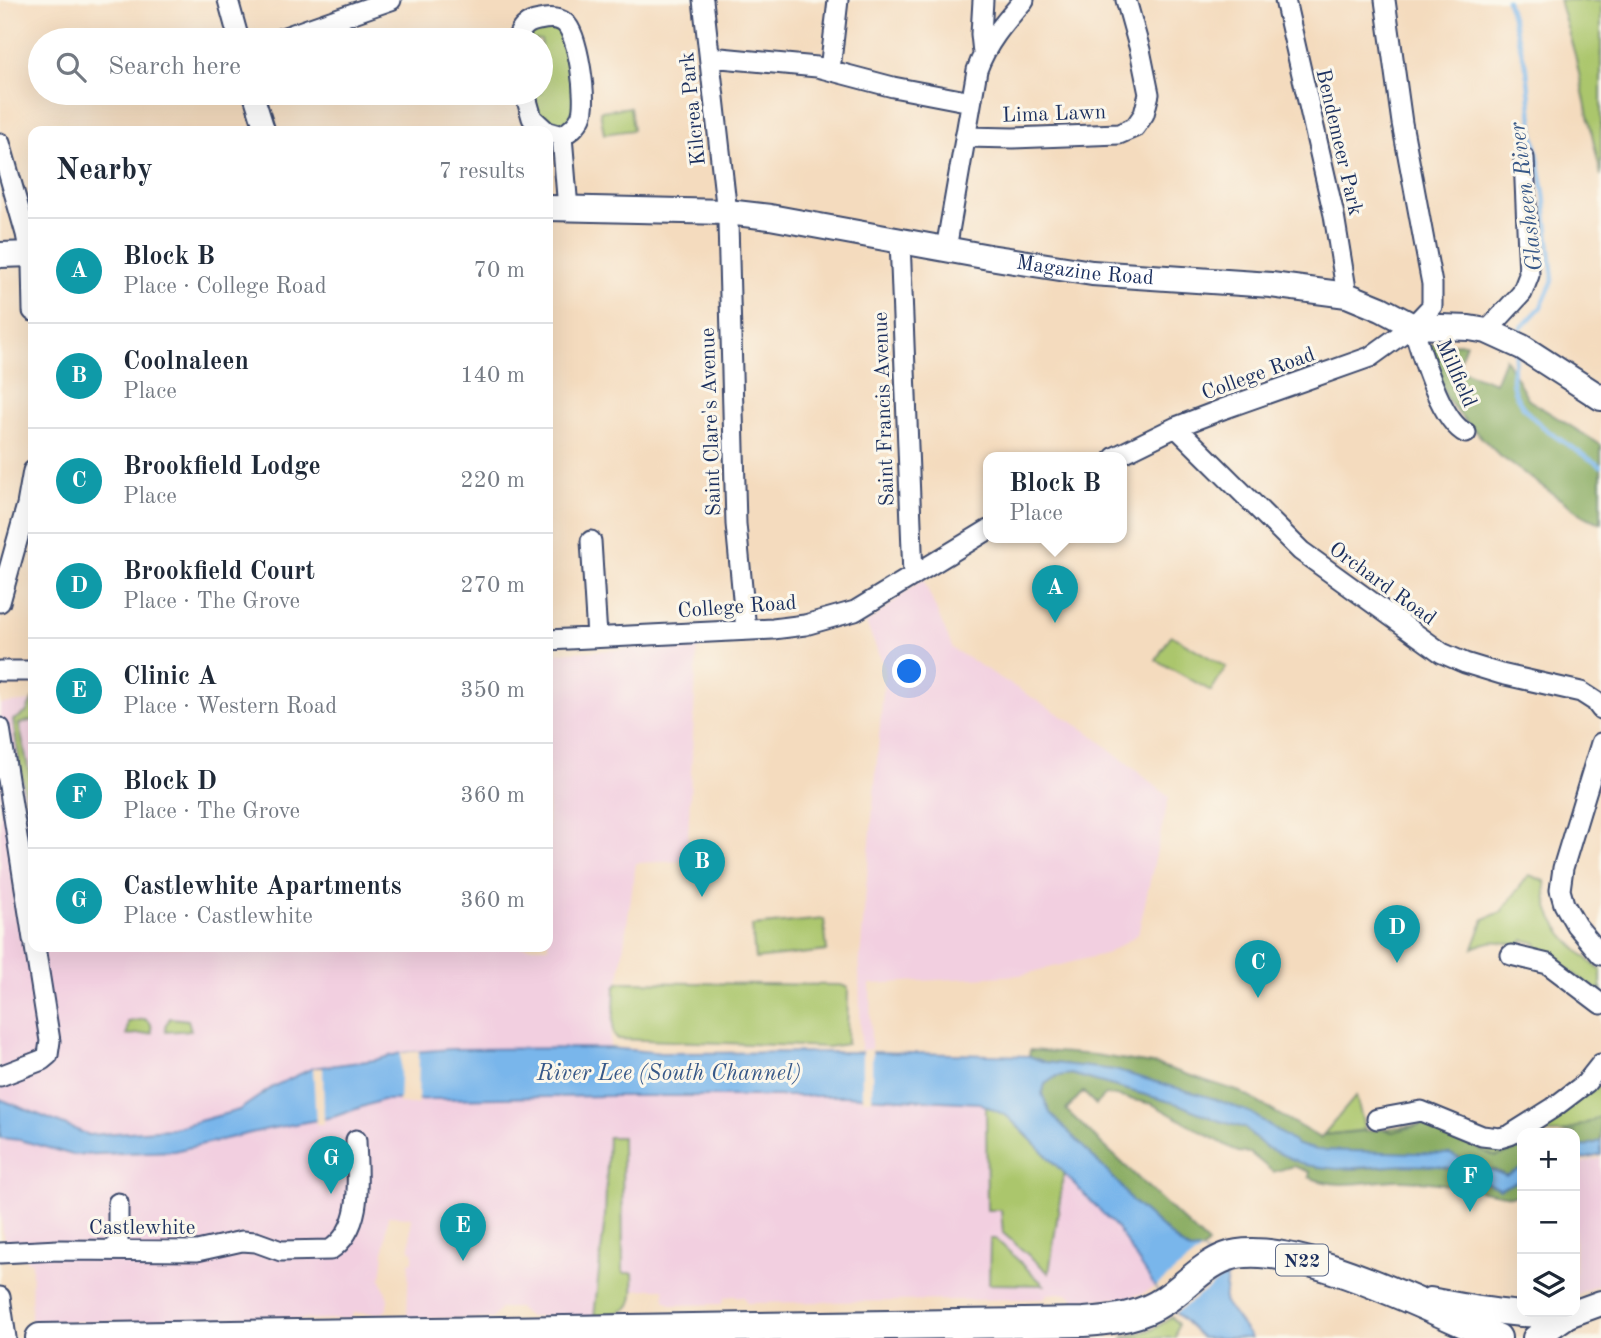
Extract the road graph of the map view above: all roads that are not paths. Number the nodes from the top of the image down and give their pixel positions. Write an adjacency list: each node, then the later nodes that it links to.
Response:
1 (228, 0): 10 (street)
2 (391, 0): 11 (street)
3 (703, 0): 14 (street, Kilcrea Park)
4 (838, 0): 15 (street)
5 (983, 0): 13 (street, Lima Lawn)
6 (1024, 0): 13 (street, Lima Lawn)
7 (1126, 0): 22 (street, Lima Lawn)
8 (1285, 0): 33 (street, Bendemeer Park)
9 (1385, 0): 34 (street, College Road)
10 (236, 28)
11 (310, 28)
12 (524, 28): 21 (street)
13 (983, 52): 16 (street, Lima Lawn)
14 (710, 57): 15 (street); 27 (street, Kilcrea Park)
15 (830, 70): 16 (street)
16 (971, 102): 22 (street, Lima Lawn)
17 (257, 105): 19 (street)
18 (528, 105): 20 (street)
19 (263, 126)
20 (543, 126)
21 (553, 133)
22 (965, 137): 30 (street, Lima Lawn)
23 (0, 143): 29 (street)
24 (553, 146): 26 (street)
25 (1524, 158): 35 (street)
26 (558, 209): 27 (main road, Magazine Road)
27 (727, 212): 28 (main road, Magazine Road); 45 (street, Saint Clare's Avenue)
28 (900, 240): 30 (main road, Magazine Road); 43 (street, Saint Francis Avenue)
29 (28, 242)
30 (946, 249): 33 (main road, Magazine Road)
31 (28, 254): 32 (main road)
32 (0, 255)
33 (1347, 295): 34 (main road, Magazine Road)
34 (1413, 326): 35 (main road, Magazine Road); 37 (street, College Road); 38 (street, Millfield)
35 (1487, 331): 36 (main road, Magazine Road)
36 (1601, 398)
37 (1176, 427): 39 (street, College Road); 50 (street, Orchard Road)
38 (1466, 433)
39 (1125, 452)
40 (28, 499): 44 (street)
41 (983, 534): 43 (street, College Road)
42 (591, 541): 46 (street)
43 (913, 576): 45 (street, College Road)
44 (0, 602)
45 (746, 630): 46 (street, College Road)
46 (597, 637): 47 (street, College Road)
47 (553, 640)
48 (0, 671): 49 (street)
49 (28, 671)
50 (1601, 709)
51 (0, 728): 53 (street)
52 (1601, 744): 56 (street)
53 (28, 907)
54 (36, 952): 59 (street)
55 (1511, 955): 57 (street)
56 (1601, 955)
57 (1601, 1004)
58 (1601, 1064): 60 (street)
59 (0, 1076)
60 (1377, 1119)
61 (356, 1140): 63 (street, Castlewhite)
62 (118, 1203): 63 (street)
63 (118, 1250): 64 (street, Castlewhite)
64 (0, 1253)
65 (1387, 1291): 68 (main road); 70 (highway, N22); 74 (highway, N22)
66 (0, 1297): 72 (street)
67 (1601, 1303): 68 (main road)
68 (1564, 1326): 75 (main road)
69 (387, 1335): 70 (highway, N22); 71 (highway, N22)
70 (1011, 1335)
71 (232, 1337): 73 (highway, N22)
72 (6, 1338)
73 (40, 1338)
74 (1497, 1338)
75 (1535, 1338)

